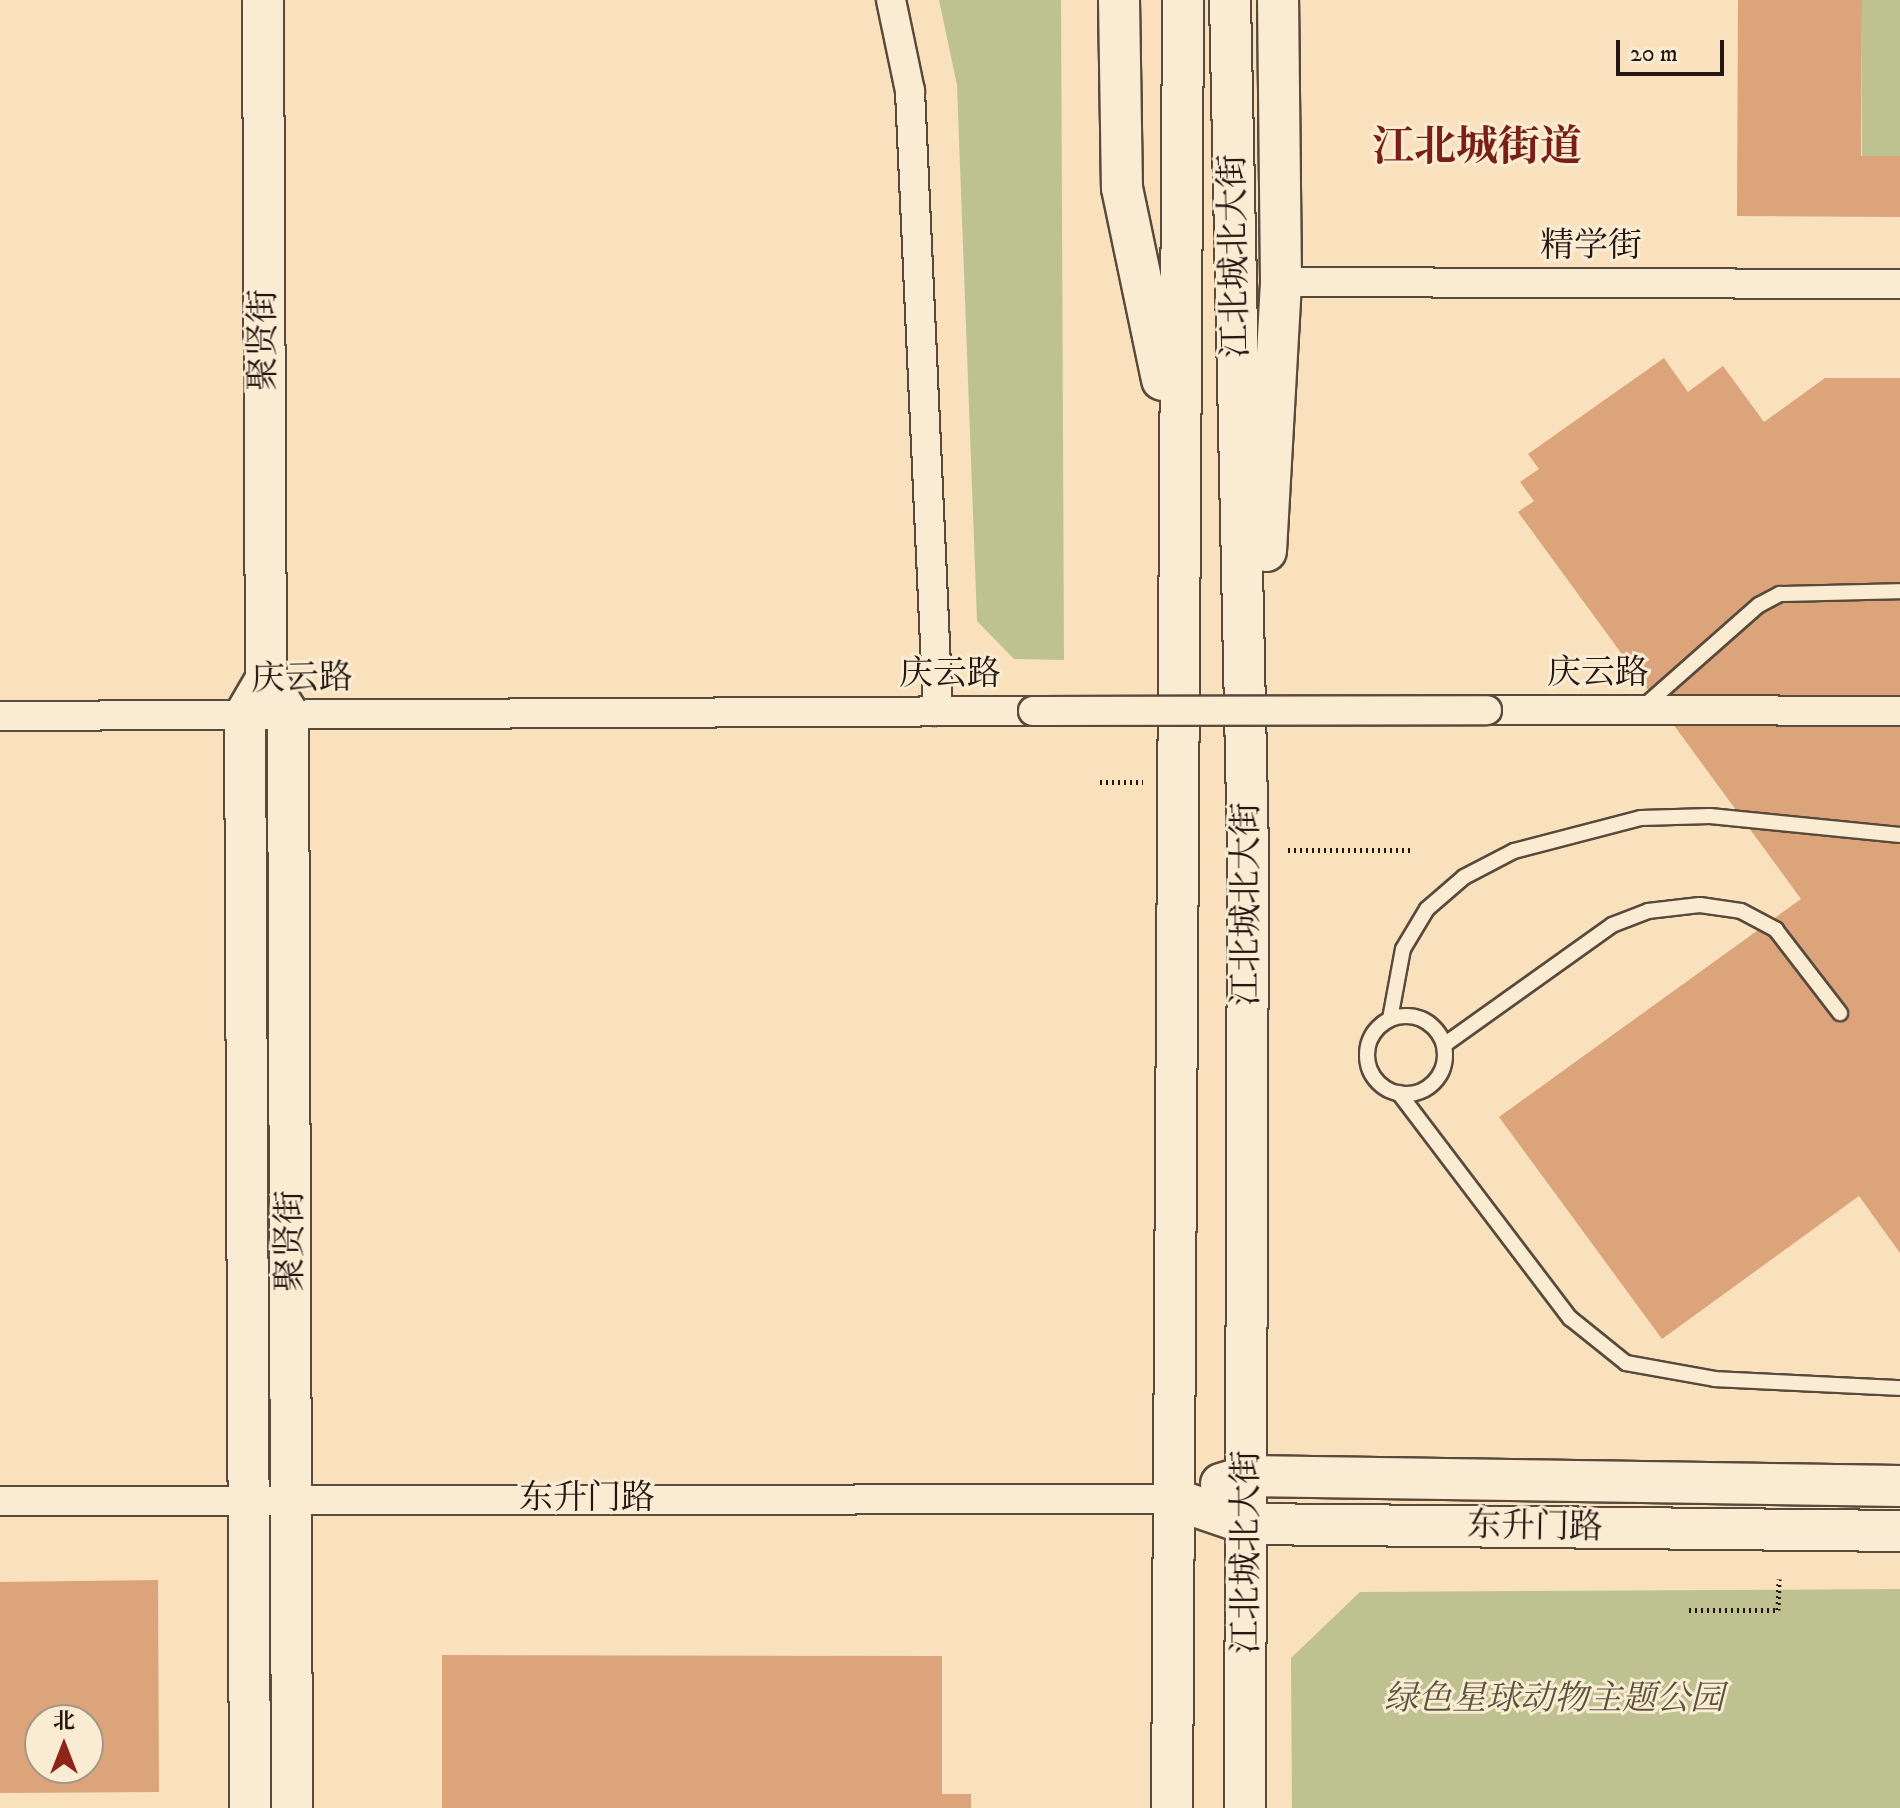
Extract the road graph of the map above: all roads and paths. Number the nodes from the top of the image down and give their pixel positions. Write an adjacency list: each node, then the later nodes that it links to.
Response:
1 (263, 0): 11 (main road, 聚贤街)
2 (891, 0): 13 (street)
3 (1119, 0): 9 (main road)
4 (1183, 0): 9 (main road, 江北城北大街)
5 (1230, 0): 21 (main road, 江北城北大街)
6 (1278, 0): 7 (main road)
7 (1281, 282): 8 (street, 精学街); 21 (main road)
8 (1900, 284)
9 (1178, 457): 30 (main road, 江北城北大街)
10 (1900, 591): 12 (lane)
11 (266, 679): 15 (main road); 16 (main road)
12 (1640, 710): 13 (street, 庆云路, bridge); 14 (street, 庆云路)
13 (938, 711): 15 (street, 庆云路)
14 (1900, 711)
15 (288, 714): 16 (street, 庆云路); 31 (main road, 聚贤街)
16 (245, 715): 17 (street, 庆云路); 29 (main road, 聚贤街)
17 (0, 716)
18 (1900, 835): 23 (lane)
19 (1288, 850): 20 (path)
20 (1414, 850)
21 (1248, 854): 27 (main road, 江北城北大街)
22 (1840, 1013): 24 (lane)
23 (1390, 1019): 24 (lane); 25 (lane)
24 (1444, 1045): 25 (lane)
25 (1399, 1093): 26 (lane)
26 (1900, 1388)
27 (1247, 1476): 28 (main road, 东升门路); 30 (main road, 东升门路); 33 (main road, 江北城北大街)
28 (1900, 1486)
29 (251, 1499): 31 (street, 东升门路); 32 (street, 东升门路); 37 (main road, 聚贤街)
30 (1174, 1499): 31 (street, 东升门路); 33 (main road, 东升门路); 39 (main road, 江北城北大街)
31 (292, 1500): 38 (main road, 聚贤街)
32 (0, 1501)
33 (1247, 1524): 34 (main road, 东升门路); 40 (main road, 江北城北大街)
34 (1900, 1531)
35 (1779, 1579): 36 (path)
36 (1689, 1610)
37 (250, 1808)
38 (292, 1808)
39 (1172, 1808)
40 (1245, 1808)

